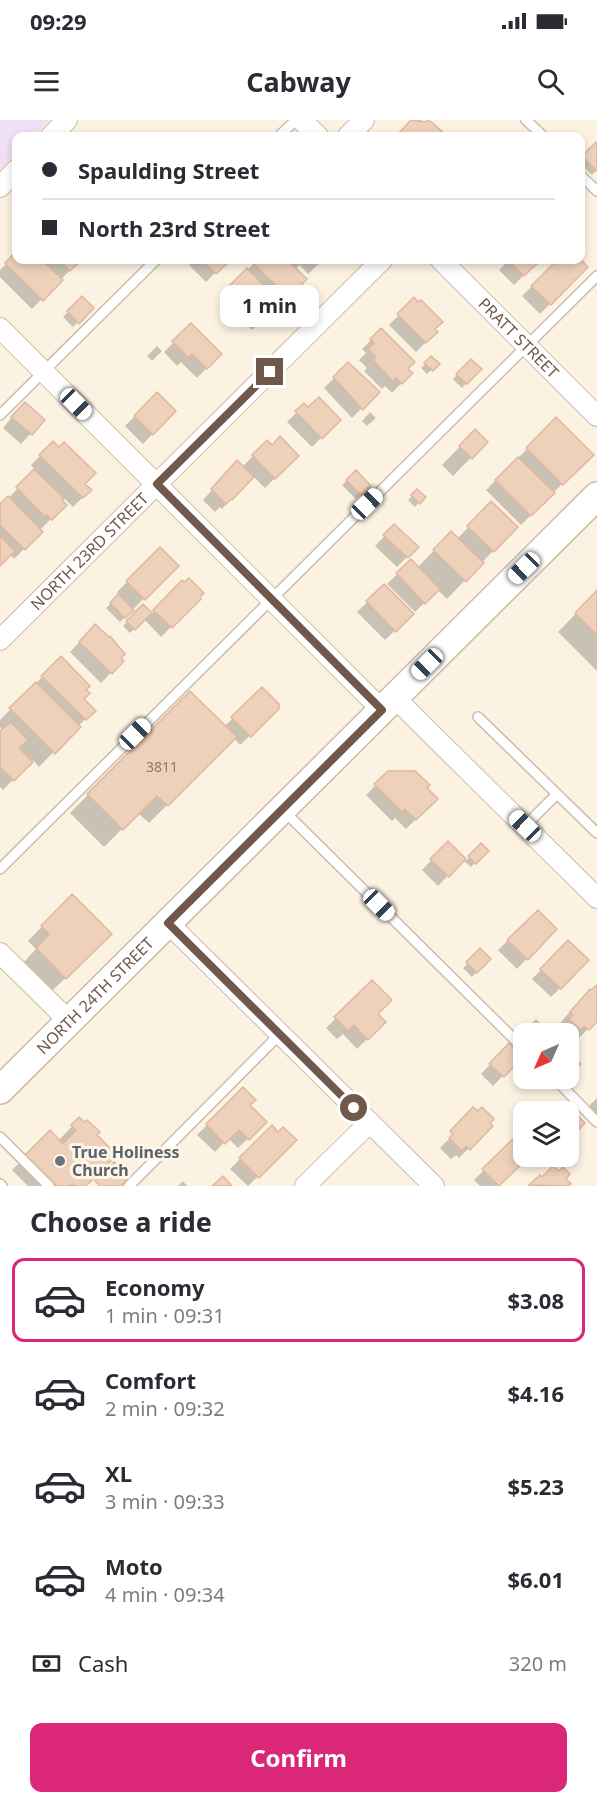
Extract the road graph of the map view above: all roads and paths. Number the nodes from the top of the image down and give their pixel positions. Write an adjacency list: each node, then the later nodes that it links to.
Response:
1 (67, 120): 6 (street)
2 (296, 120): 7 (lane)
3 (301, 120): 8 (street)
4 (364, 120): 9 (street)
5 (526, 120): 10 (lane)
6 (55, 132)
7 (283, 132)
8 (314, 132)
9 (352, 132)
10 (539, 132)
11 (12, 174): 13 (street)
12 (585, 180): 14 (lane)
13 (0, 187)
14 (597, 191)
15 (152, 264): 21 (lane)
16 (378, 264): 24 (street, NORTH 23RD STREET)
17 (445, 264): 20 (street, PRATT STREET)
18 (597, 276): 20 (lane)
19 (0, 328): 21 (street)
20 (527, 345): 23 (street, PRATT STREET); 26 (lane)
21 (44, 371): 22 (lane); 24 (street)
22 (0, 415)
23 (597, 416)
24 (157, 484): 26 (street); 27 (street, NORTH 23RD STREET)
25 (597, 496): 28 (main road, NORTH 24TH STREET)
26 (271, 599): 28 (street); 34 (lane)
27 (0, 640)
28 (388, 704): 31 (main road, NORTH 24TH STREET); 32 (street)
29 (478, 717): 30 (lane)
30 (557, 795): 32 (lane); 33 (lane)
31 (282, 809): 36 (main road, NORTH 24TH STREET); 40 (lane)
32 (525, 826): 35 (street)
33 (597, 833)
34 (0, 868)
35 (597, 898)
36 (168, 923): 38 (main road, NORTH 24TH STREET); 39 (street)
37 (0, 953): 38 (street)
38 (69, 1021): 42 (main road, NORTH 24TH STREET)
39 (280, 1034): 43 (street); 47 (lane)
40 (513, 1038)
41 (565, 1089): 44 (lane)
42 (0, 1090)
43 (369, 1122): 48 (street); 49 (street)
44 (597, 1122)
45 (0, 1137): 46 (lane)
46 (49, 1186)
47 (129, 1186)
48 (305, 1186)
49 (434, 1186)

